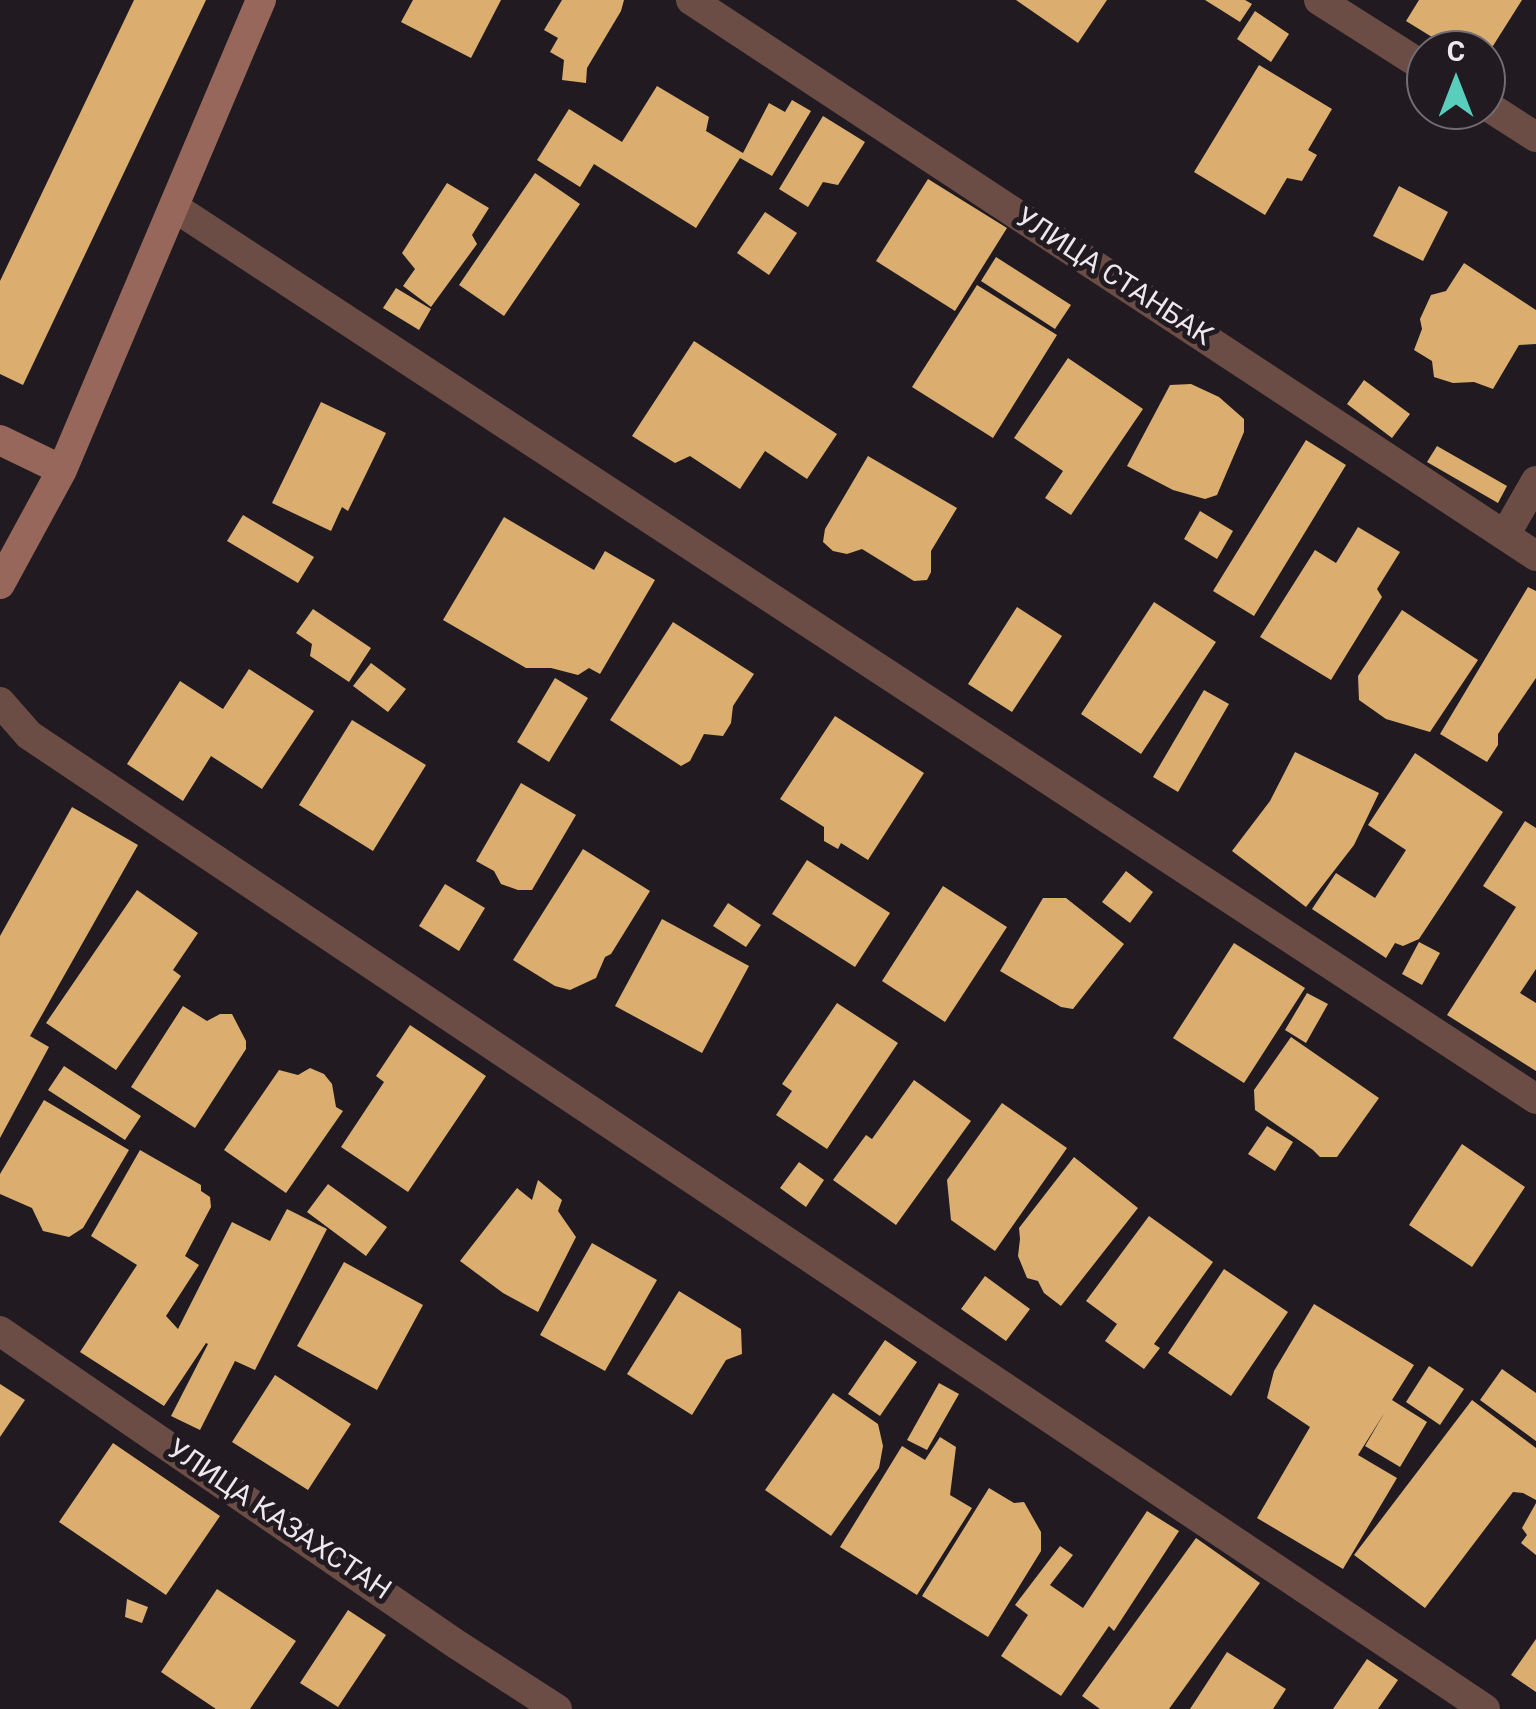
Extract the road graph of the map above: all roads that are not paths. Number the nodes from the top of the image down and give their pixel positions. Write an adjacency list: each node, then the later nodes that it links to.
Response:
1 (261, 0): 7 (street)
2 (691, 0): 11 (street, УЛИЦА СТАНБАК)
3 (1319, 0): 4 (street)
4 (1406, 55)
5 (1506, 118): 6 (street)
6 (1536, 137)
7 (174, 207): 9 (street); 15 (street)
8 (0, 440): 9 (street)
9 (62, 470): 13 (street)
10 (1536, 481): 11 (street)
11 (1505, 535): 12 (street, УЛИЦА СТАНБАК)
12 (1536, 556)
13 (0, 584)
14 (0, 702): 18 (street)
15 (1536, 1099)
16 (0, 1331): 17 (street, УЛИЦА КАЗАХСТАН)
17 (557, 1709)
18 (1485, 1709)

